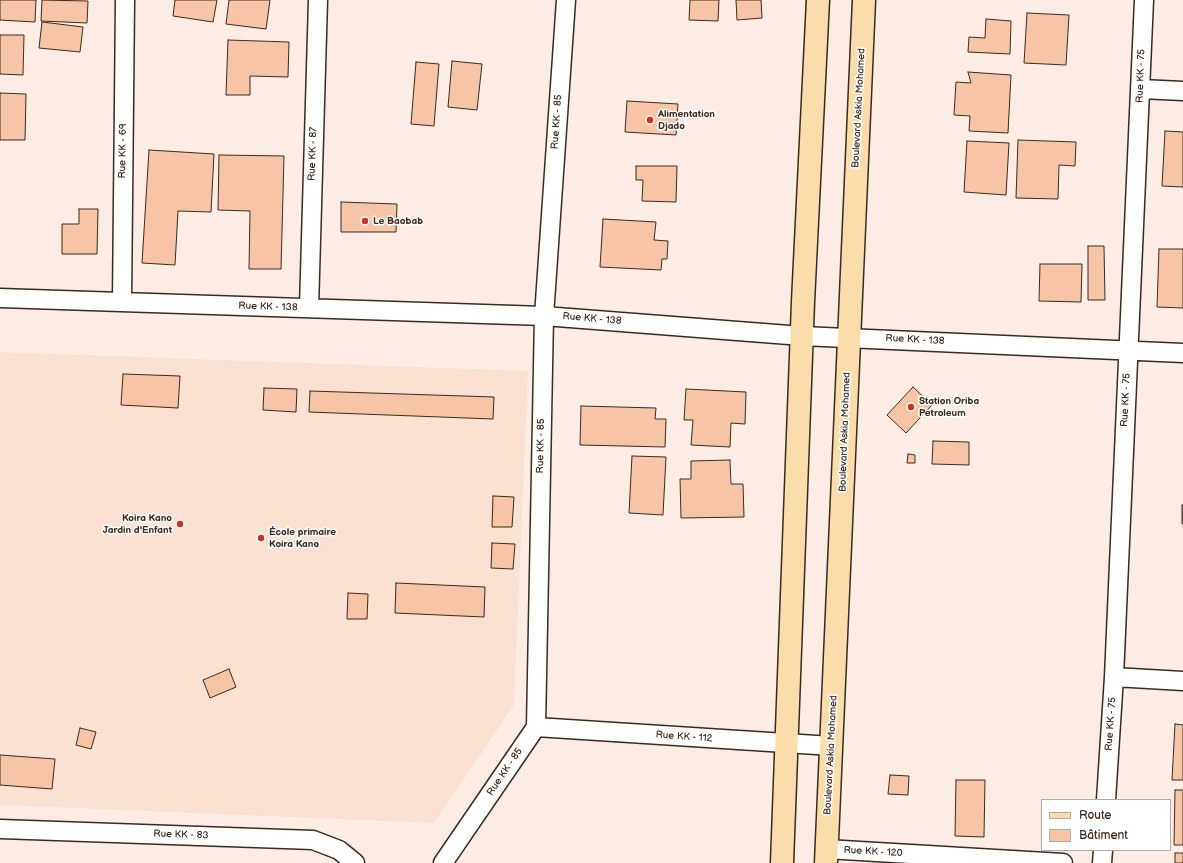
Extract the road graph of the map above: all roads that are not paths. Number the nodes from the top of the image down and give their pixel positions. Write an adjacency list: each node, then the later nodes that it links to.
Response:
1 (125, 0): 10 (street, Rue KK - 69)
2 (318, 0): 11 (street, Rue KK - 87)
3 (566, 0): 12 (street, Rue KK - 85)
4 (818, 0): 13 (main road)
5 (864, 0): 14 (main road, Boulevard Askia Mohamed)
6 (1144, 0): 7 (street, Rue KK - 75)
7 (1141, 89): 8 (street); 15 (street, Rue KK - 75)
8 (1183, 91)
9 (0, 298): 10 (street, Rue KK - 138)
10 (122, 302): 11 (street, Rue KK - 138)
11 (309, 308): 12 (street, Rue KK - 138)
12 (544, 316): 13 (street, Rue KK - 138); 19 (street, Rue KK - 85)
13 (802, 336): 14 (street, Rue KK - 138); 20 (main road)
14 (848, 337): 15 (street, Rue KK - 138); 21 (main road, Boulevard Askia Mohamed)
15 (1128, 350): 16 (street, Rue KK - 138); 17 (street, Rue KK - 75)
16 (1183, 353)
17 (1114, 677): 18 (street); 22 (street, Rue KK - 75)
18 (1183, 680)
19 (536, 727): 20 (street, Rue KK - 112); 27 (street, Rue KK - 85)
20 (787, 744): 21 (street, Rue KK - 112); 28 (main road)
21 (832, 746): 25 (main road, Boulevard Askia Mohamed)
22 (1106, 799)
23 (0, 829): 26 (street, Rue KK - 83)
24 (1102, 851): 30 (street)
25 (826, 856): 29 (street, Rue KK - 120)
26 (355, 863)
27 (443, 863)
28 (782, 863)
29 (1063, 863)
30 (1102, 863)

